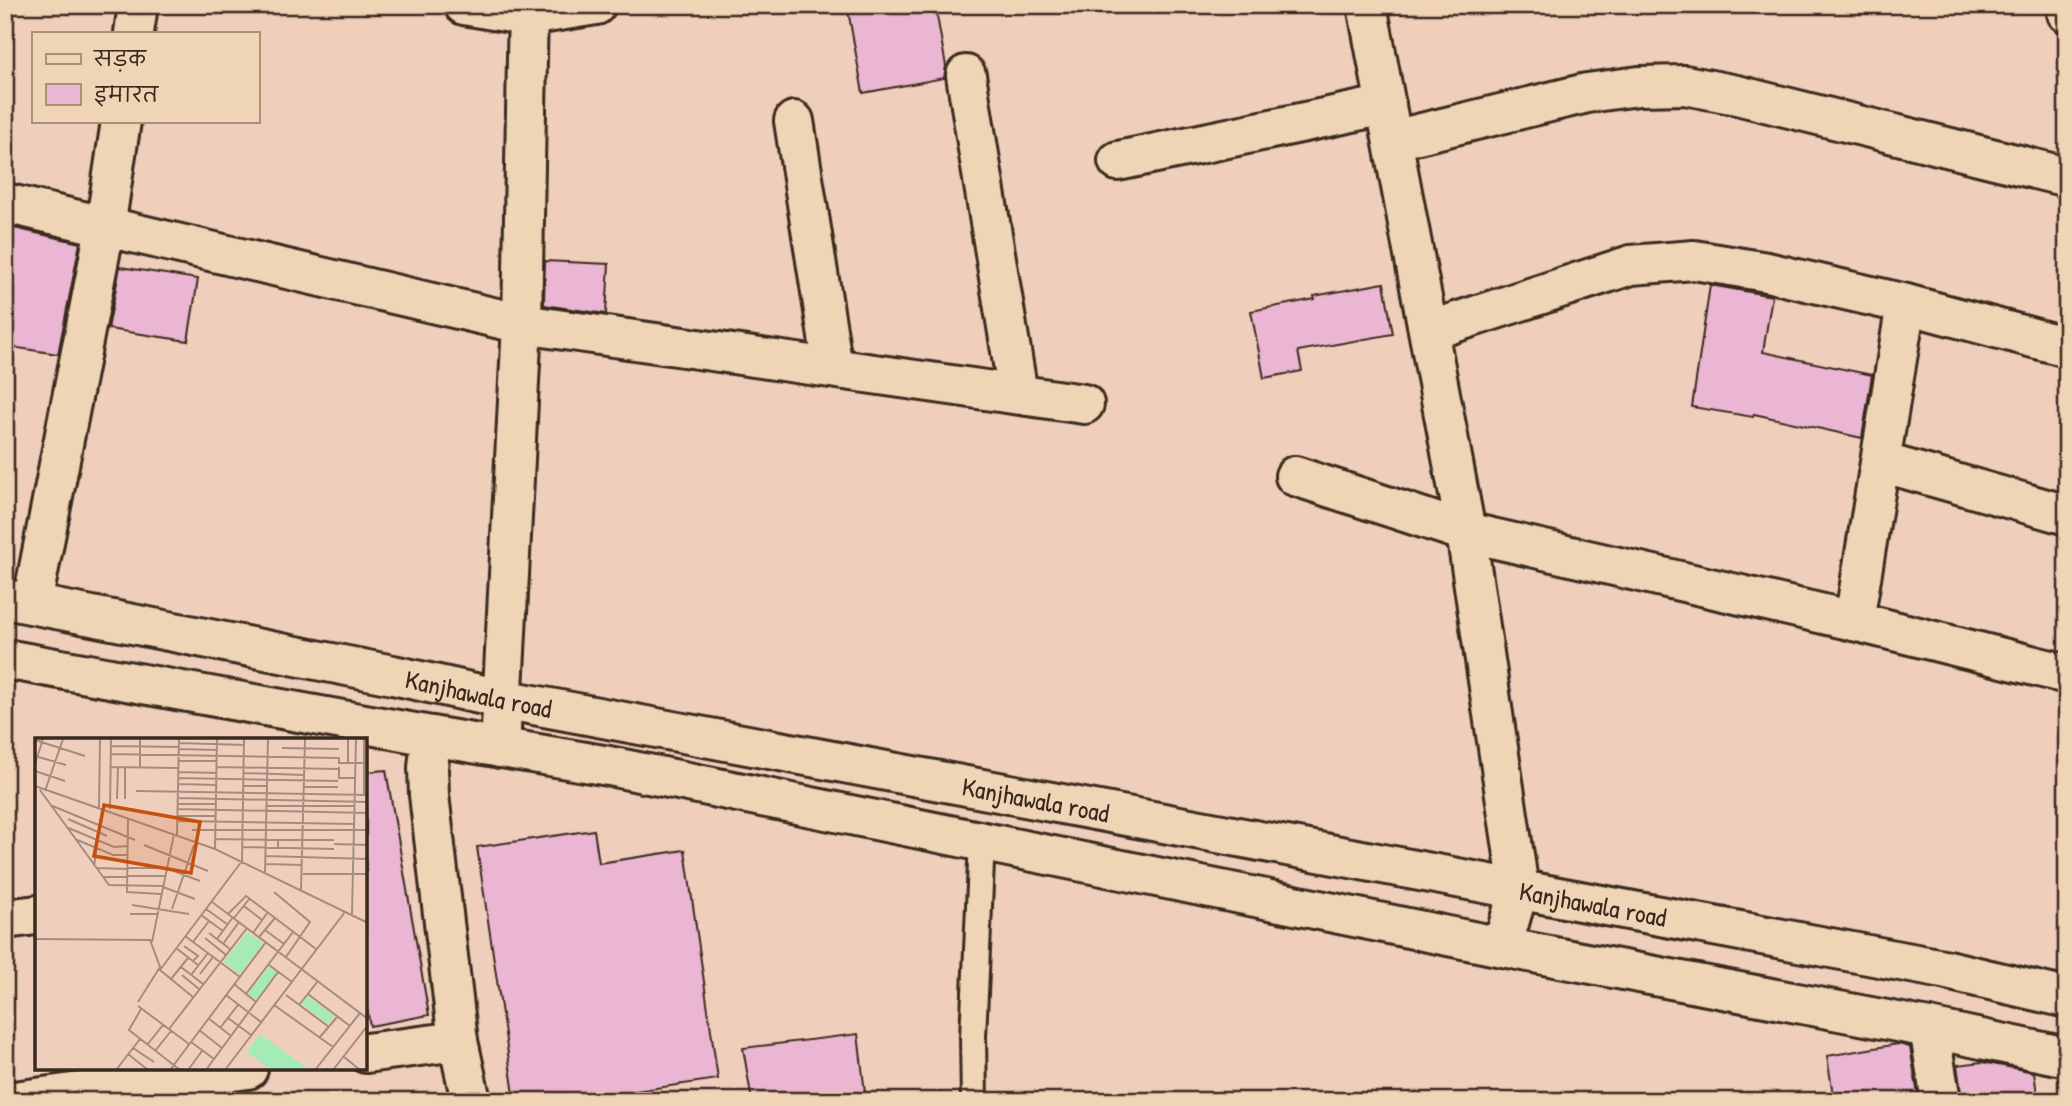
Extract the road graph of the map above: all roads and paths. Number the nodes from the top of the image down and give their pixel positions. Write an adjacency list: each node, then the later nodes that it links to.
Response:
1 (138, 5): 8 (street)
2 (464, 5): 6 (street)
3 (596, 5): 6 (street)
4 (1367, 5): 12 (street)
5 (2066, 5): 7 (street)
6 (528, 11): 18 (street)
7 (2067, 13)
8 (134, 32)
9 (965, 75): 22 (street)
10 (794, 121): 21 (street)
11 (121, 122): 16 (street)
12 (1390, 122): 13 (street); 14 (street); 19 (street)
13 (1118, 161)
14 (2067, 177)
15 (5, 203): 16 (street)
16 (105, 228): 18 (street); 28 (street)
17 (1906, 304): 19 (street); 20 (street); 24 (street)
18 (522, 324): 21 (street); 32 (street)
19 (1429, 331): 27 (street)
20 (2067, 347)
21 (833, 368): 22 (street)
22 (1018, 394): 23 (street)
23 (1084, 404)
24 (1881, 462): 26 (street); 29 (street)
25 (1295, 476): 27 (street)
26 (2067, 514)
27 (1466, 532): 29 (street); 36 (street)
28 (19, 601): 32 (street, Kanjhawala road)
29 (1854, 621): 31 (street)
30 (5, 659): 33 (street, Kanjhawala road)
31 (2067, 674)
32 (502, 699): 34 (street); 36 (street, Kanjhawala road)
33 (430, 736): 34 (street, Kanjhawala road); 42 (street)
34 (499, 748): 35 (street, Kanjhawala road)
35 (982, 841): 39 (street, Kanjhawala road); 48 (lane)
36 (1518, 890): 39 (street); 40 (street, Kanjhawala road)
37 (35, 915): 38 (street)
38 (5, 919)
39 (1502, 947): 41 (street, Kanjhawala road)
40 (2067, 998)
41 (1929, 1028): 44 (street, Kanjhawala road); 49 (street)
42 (458, 1041): 43 (street); 47 (street)
43 (368, 1053)
44 (2067, 1057)
45 (233, 1071): 46 (street)
46 (14, 1101)
47 (471, 1101)
48 (974, 1101)
49 (1941, 1101)

